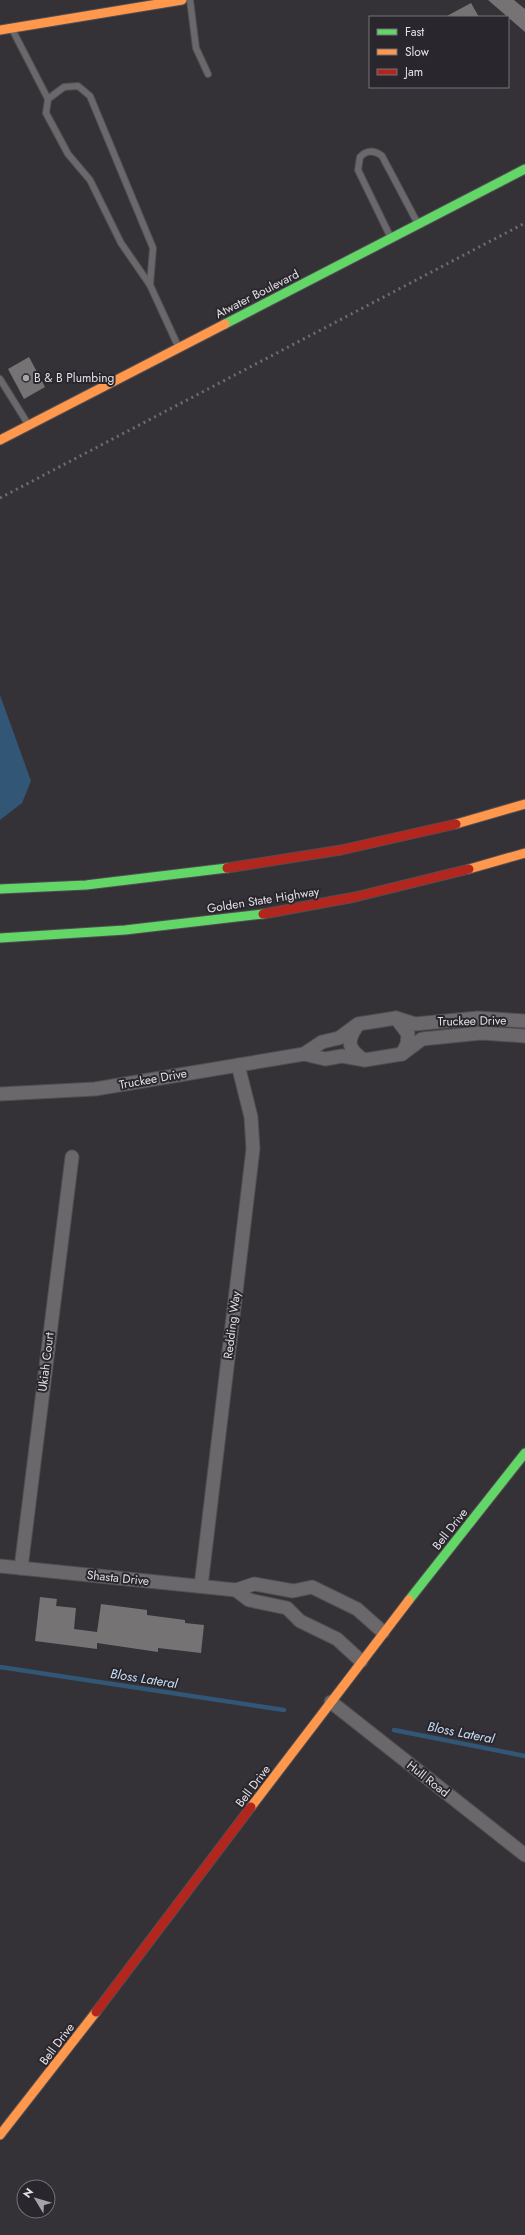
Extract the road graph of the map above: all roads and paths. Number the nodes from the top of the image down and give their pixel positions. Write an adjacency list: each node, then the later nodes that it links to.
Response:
1 (182, 0): 3 (main road)
2 (190, 0): 5 (lane)
3 (12, 28): 4 (main road); 6 (lane)
4 (0, 30)
5 (208, 74)
6 (48, 99): 10 (lane); 10 (lane)
7 (525, 168): 8 (main road, Atwater Boulevard)
8 (418, 224): 9 (main road, Atwater Boulevard); 9 (lane)
9 (391, 238): 11 (main road, Atwater Boulevard)
10 (150, 285): 11 (lane)
11 (179, 348): 13 (main road, Atwater Boulevard)
12 (1, 382): 13 (lane)
13 (29, 425): 14 (main road, Atwater Boulevard)
14 (0, 440)
15 (525, 804): 17 (main road)
16 (525, 853): 18 (main road, Golden State Highway)
17 (0, 889)
18 (0, 938)
19 (396, 1018): 20 (street, Truckee Drive); 22 (street, Truckee Drive); 26 (street)
20 (507, 1020): 21 (street, Truckee Drive); 23 (street)
21 (525, 1021)
22 (358, 1024): 25 (street, Truckee Drive); 27 (street)
23 (504, 1034): 24 (street, Truckee Drive); 26 (street, Truckee Drive)
24 (525, 1036)
25 (304, 1054): 27 (street, Truckee Drive); 28 (street, Truckee Drive)
26 (402, 1054): 27 (street, Truckee Drive)
27 (365, 1060)
28 (238, 1065): 29 (street, Truckee Drive); 34 (street, Redding Way)
29 (0, 1094)
30 (72, 1157): 33 (street, Ukiah Court)
31 (525, 1452): 38 (main road, Bell Drive)
32 (0, 1566): 33 (street, Shasta Drive)
33 (21, 1568): 34 (street, Shasta Drive)
34 (201, 1586): 35 (street, Shasta Drive)
35 (236, 1590): 36 (street, Shasta Drive); 37 (street, Shasta Drive)
36 (293, 1591): 37 (street); 38 (street, Shasta Drive)
37 (287, 1608): 39 (street)
38 (383, 1632): 39 (main road, Bell Drive)
39 (361, 1661): 40 (main road, Bell Drive)
40 (331, 1702): 41 (street, Hull Road); 42 (main road, Bell Drive)
41 (525, 1855)
42 (0, 2135)

